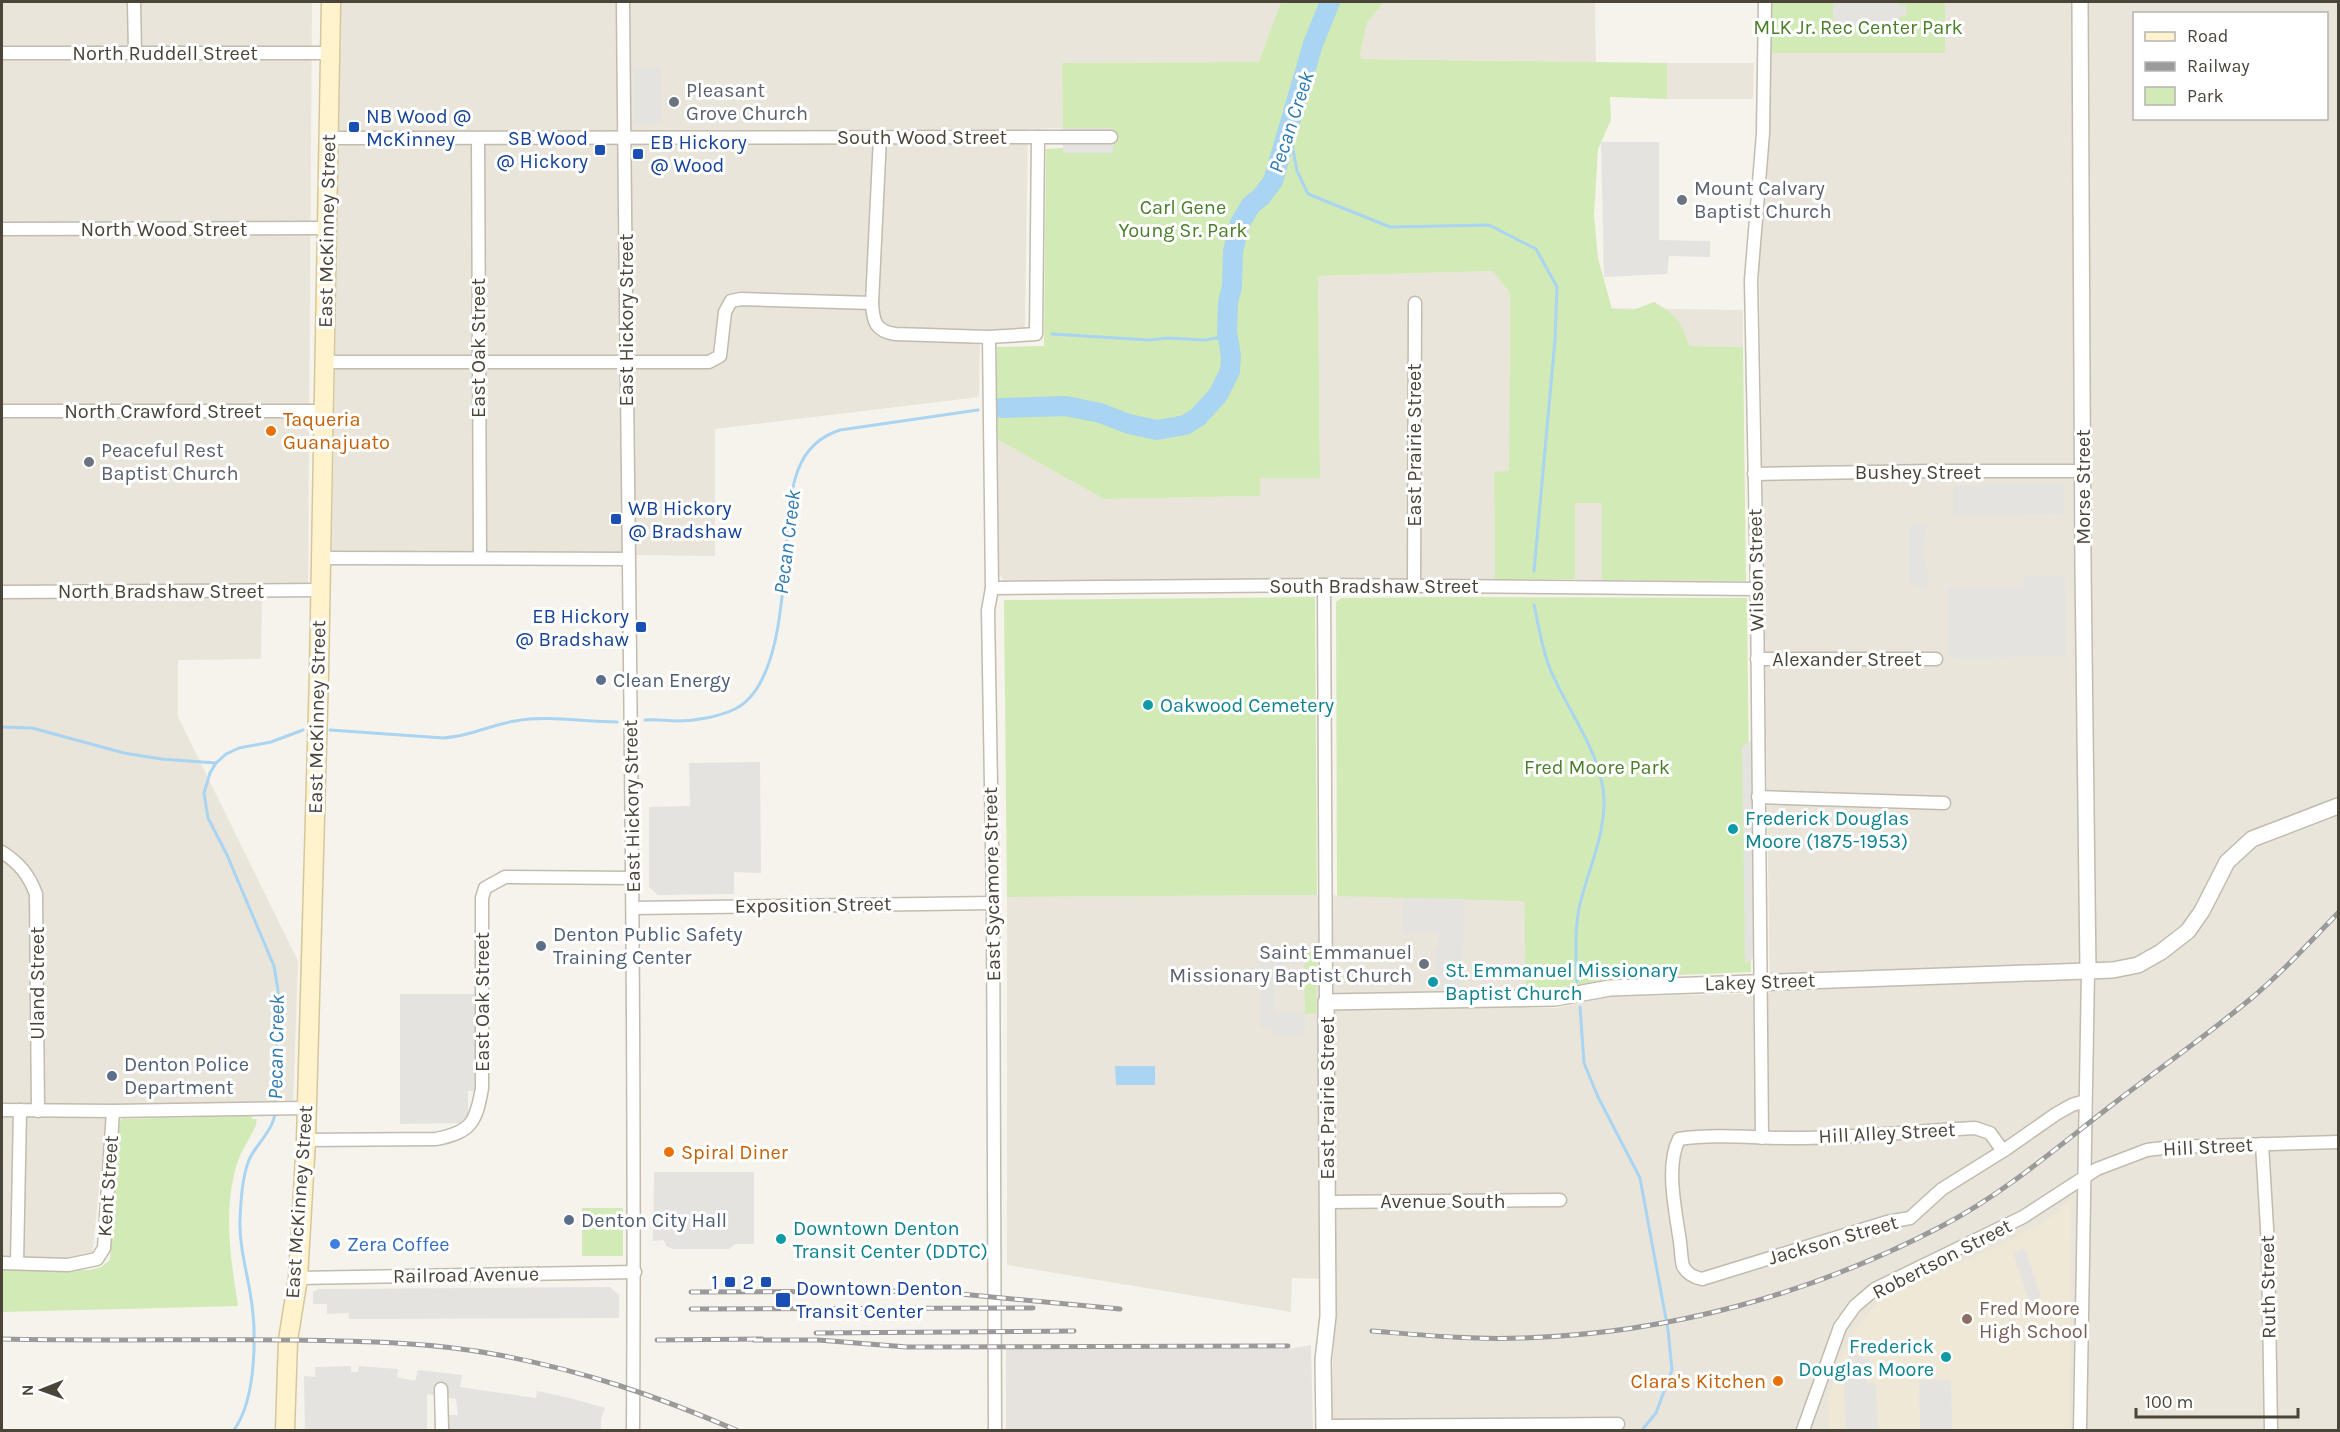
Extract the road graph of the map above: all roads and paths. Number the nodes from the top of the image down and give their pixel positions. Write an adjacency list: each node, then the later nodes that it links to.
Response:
1 (134, 2): 7 (street)
2 (331, 2): 8 (main road, East McKinney Street)
3 (623, 2): 9 (street, East Hickory Street)
4 (1765, 2): 26 (street, Wilson Street)
5 (2080, 2): 25 (street, Morse Street)
6 (2, 52): 7 (street, North Ruddell Street)
7 (135, 53): 8 (street, North Ruddell Street)
8 (329, 53): 13 (main road, East McKinney Street)
9 (624, 137): 10 (street, South Wood Street); 14 (street); 22 (street, East Hickory Street)
10 (880, 137): 11 (street, South Wood Street); 17 (street)
11 (1038, 137): 12 (street, South Wood Street); 19 (street)
12 (1112, 137)
13 (328, 138): 14 (street); 15 (main road, East McKinney Street)
14 (478, 138): 21 (street, East Oak Street)
15 (326, 228): 16 (street, North Wood Street); 20 (main road, East McKinney Street)
16 (2, 229)
17 (872, 303): 19 (street); 22 (street)
18 (1415, 303): 31 (street, East Prairie Street)
19 (989, 337): 32 (street, East Sycamore Street)
20 (324, 362): 21 (street); 24 (main road, East McKinney Street)
21 (477, 362): 22 (street); 27 (street, East Oak Street)
22 (626, 362): 29 (street, East Hickory Street)
23 (2, 411): 24 (street, North Crawford Street)
24 (324, 411): 28 (main road, East McKinney Street)
25 (2083, 471): 26 (street, Bushey Street); 45 (street, Morse Street)
26 (1754, 474): 33 (street, Wilson Street)
27 (480, 557): 28 (street); 29 (street)
28 (320, 558): 34 (main road, East McKinney Street)
29 (628, 559): 42 (street, East Hickory Street)
30 (1324, 585): 31 (street, South Bradshaw Street); 32 (street, South Bradshaw Street); 47 (street, East Prairie Street)
31 (1414, 586): 33 (street, South Bradshaw Street)
32 (992, 588): 43 (street, East Sycamore Street)
33 (1757, 589): 36 (street, Wilson Street)
34 (320, 590): 35 (street, North Bradshaw Street); 49 (main road, East McKinney Street)
35 (2, 592)
36 (1757, 659): 37 (street, Alexander Street); 38 (street, Wilson Street)
37 (1936, 659)
38 (1758, 797): 39 (street); 46 (street, Wilson Street)
39 (1944, 803)
40 (2338, 806): 45 (street, Lakey Street)
41 (2, 852): 52 (street, Uland Street)
42 (632, 878): 44 (street, East Hickory Street); 55 (street, East Oak Street)
43 (993, 903): 44 (street, Exposition Street); 73 (street, East Sycamore Street)
44 (633, 908): 64 (street, East Hickory Street)
45 (2088, 972): 46 (street, Lakey Street); 48 (street)
46 (1760, 982): 47 (street, Lakey Street); 54 (street, Wilson Street)
47 (1326, 1002): 61 (street, East Prairie Street)
48 (2085, 1101): 58 (street, Jackson Street); 59 (street)
49 (306, 1108): 53 (street); 55 (main road, East McKinney Street)
50 (2, 1110): 51 (street)
51 (20, 1110): 52 (street); 63 (street)
52 (38, 1111): 53 (street)
53 (113, 1111): 63 (street, Kent Street)
54 (1762, 1138): 58 (street, Hill Alley Street); 65 (street, Hill Alley Street)
55 (306, 1140): 66 (main road, East McKinney Street)
56 (2338, 1142): 57 (street, Hill Street)
57 (2262, 1144): 59 (street, Hill Street); 76 (street, Ruth Street)
58 (2003, 1151): 65 (street, Jackson Street)
59 (2084, 1179): 74 (street, Robertson Street); 75 (street)
60 (1560, 1200): 61 (street, Avenue South)
61 (1327, 1202): 69 (street, East Prairie Street)
62 (2, 1263): 63 (street)
63 (17, 1263)
64 (635, 1272): 66 (street, Railroad Avenue); 72 (street, East Hickory Street)
65 (1691, 1276)
66 (298, 1278): 70 (main road, East McKinney Street)
67 (441, 1389): 71 (street)
68 (1618, 1424): 69 (street)
69 (1324, 1428)
70 (285, 1431)
71 (442, 1431)
72 (633, 1431)
73 (995, 1431)
74 (1803, 1431)
75 (2080, 1431)
76 (2271, 1431)

